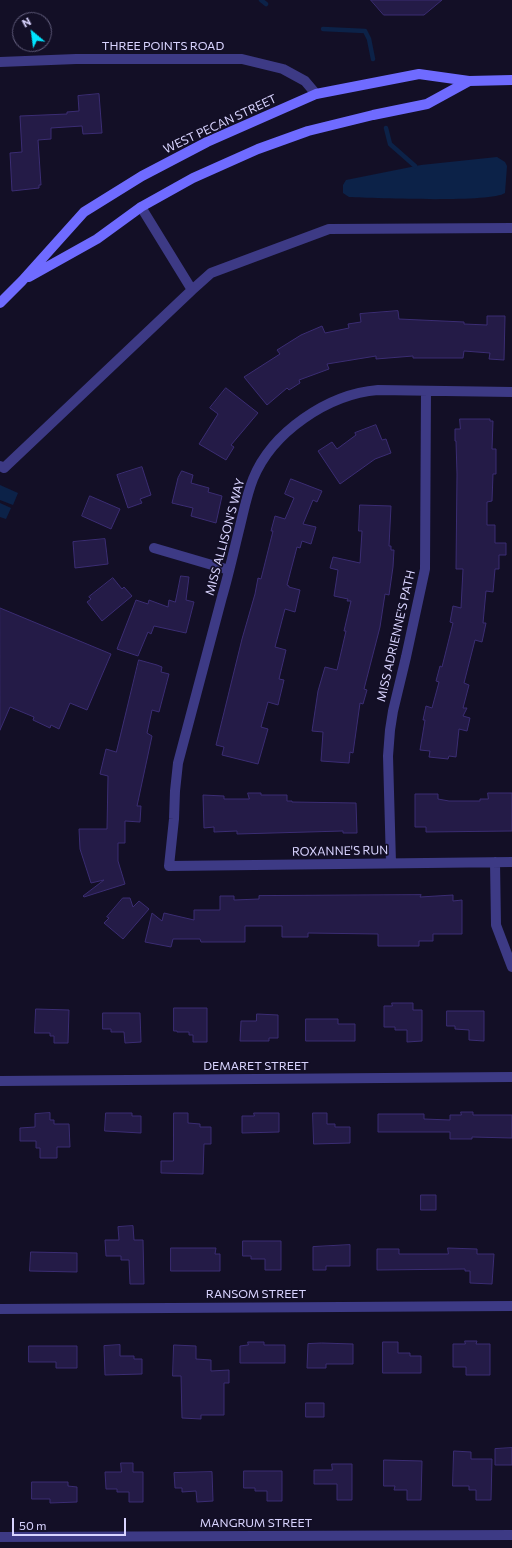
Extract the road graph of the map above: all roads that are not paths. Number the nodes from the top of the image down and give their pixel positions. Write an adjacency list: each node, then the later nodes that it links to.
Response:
1 (0, 62): 4 (street, THREE POINTS ROAD)
2 (512, 80): 3 (main road, WEST PECAN STREET)
3 (469, 81): 4 (main road, WEST PECAN STREET); 5 (main road, WEST PECAN STREET)
4 (316, 94): 7 (main road, WEST PECAN STREET)
5 (141, 207): 7 (main road, WEST PECAN STREET); 8 (street)
6 (512, 228): 8 (street)
7 (22, 281): 9 (main road, WEST PECAN STREET)
8 (192, 290): 12 (street)
9 (0, 303)
10 (426, 391): 11 (street, MISS ALLISON'S WAY); 14 (street, MISS ALLISON'S WAY); 17 (street, MISS ADRIENNE'S PATH)
11 (512, 392)
12 (0, 466)
13 (154, 548): 14 (street)
14 (230, 570): 18 (street, MISS ALLISON'S WAY)
15 (495, 862): 16 (street, ROXANNE'S RUN); 17 (street, ROXANNE'S RUN); 19 (street)
16 (512, 862)
17 (391, 863): 18 (street, ROXANNE'S RUN)
18 (169, 866)
19 (512, 967)
20 (512, 1077): 21 (street, DEMARET STREET)
21 (0, 1081)
22 (512, 1306): 23 (street, RANSOM STREET)
23 (0, 1309)
24 (512, 1535): 25 (street, MANGRUM STREET)
25 (0, 1537)

